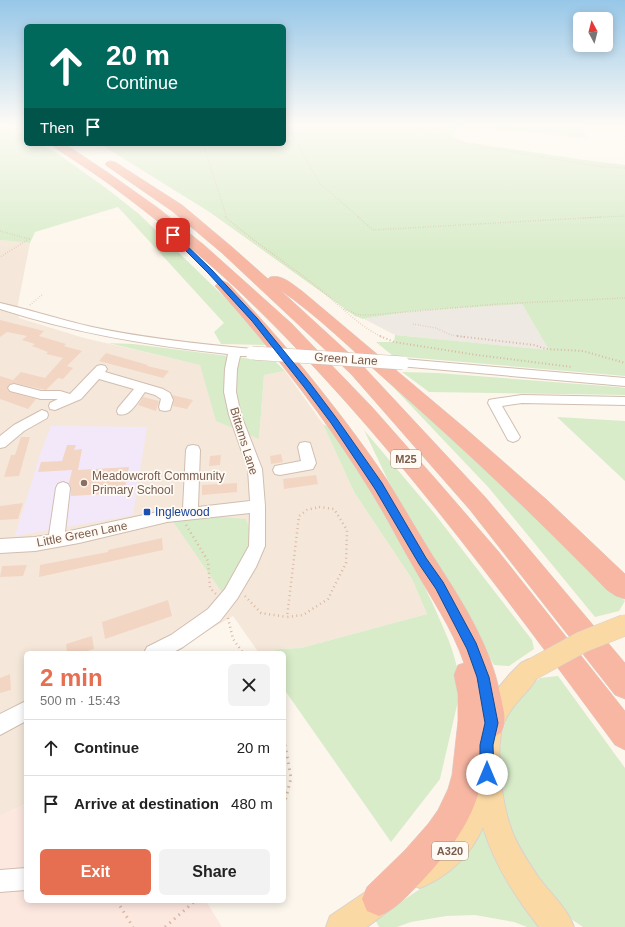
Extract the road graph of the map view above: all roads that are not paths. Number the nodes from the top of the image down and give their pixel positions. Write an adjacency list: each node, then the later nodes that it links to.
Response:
1 (94, 168): 3 (highway, M25)
2 (117, 168): 4 (highway, M25)
3 (155, 212): 25 (highway, M25); 34 (highway, M25)
4 (227, 250): 24 (highway, M25); 30 (highway, M25)
5 (0, 306): 6 (street, Green Lane)
6 (235, 351): 7 (street, Green Lane, bridge); 20 (street, Bittams Lane)
7 (625, 382)
8 (142, 387): 10 (street); 12 (street); 13 (street)
9 (14, 388): 10 (street)
10 (72, 399): 15 (street)
11 (625, 401): 14 (street)
12 (165, 407)
13 (123, 412)
14 (512, 437)
15 (0, 443)
16 (304, 447): 18 (street)
17 (194, 450): 21 (street)
18 (280, 470)
19 (63, 488): 22 (street)
20 (258, 506): 21 (street, Little Green Lane); 29 (street, Bittams Lane)
21 (185, 513): 22 (street, Little Green Lane)
22 (56, 540): 23 (street, Little Green Lane)
23 (0, 546)
24 (587, 553): 26 (highway, M25); 27 (highway, M25)
25 (422, 561): 32 (highway, M25); 38 (highway, M25)
26 (625, 579)
27 (625, 588)
28 (625, 625): 32 (main road, bridge)
29 (157, 651)
30 (625, 685)
31 (24, 712): 33 (street)
32 (492, 723): 35 (main road)
33 (0, 725)
34 (625, 735)
35 (487, 774): 38 (main road, A320); 40 (main road)
36 (24, 879): 37 (street)
37 (0, 881)
38 (379, 899): 39 (main road, A320)
39 (341, 927)
40 (559, 927)

